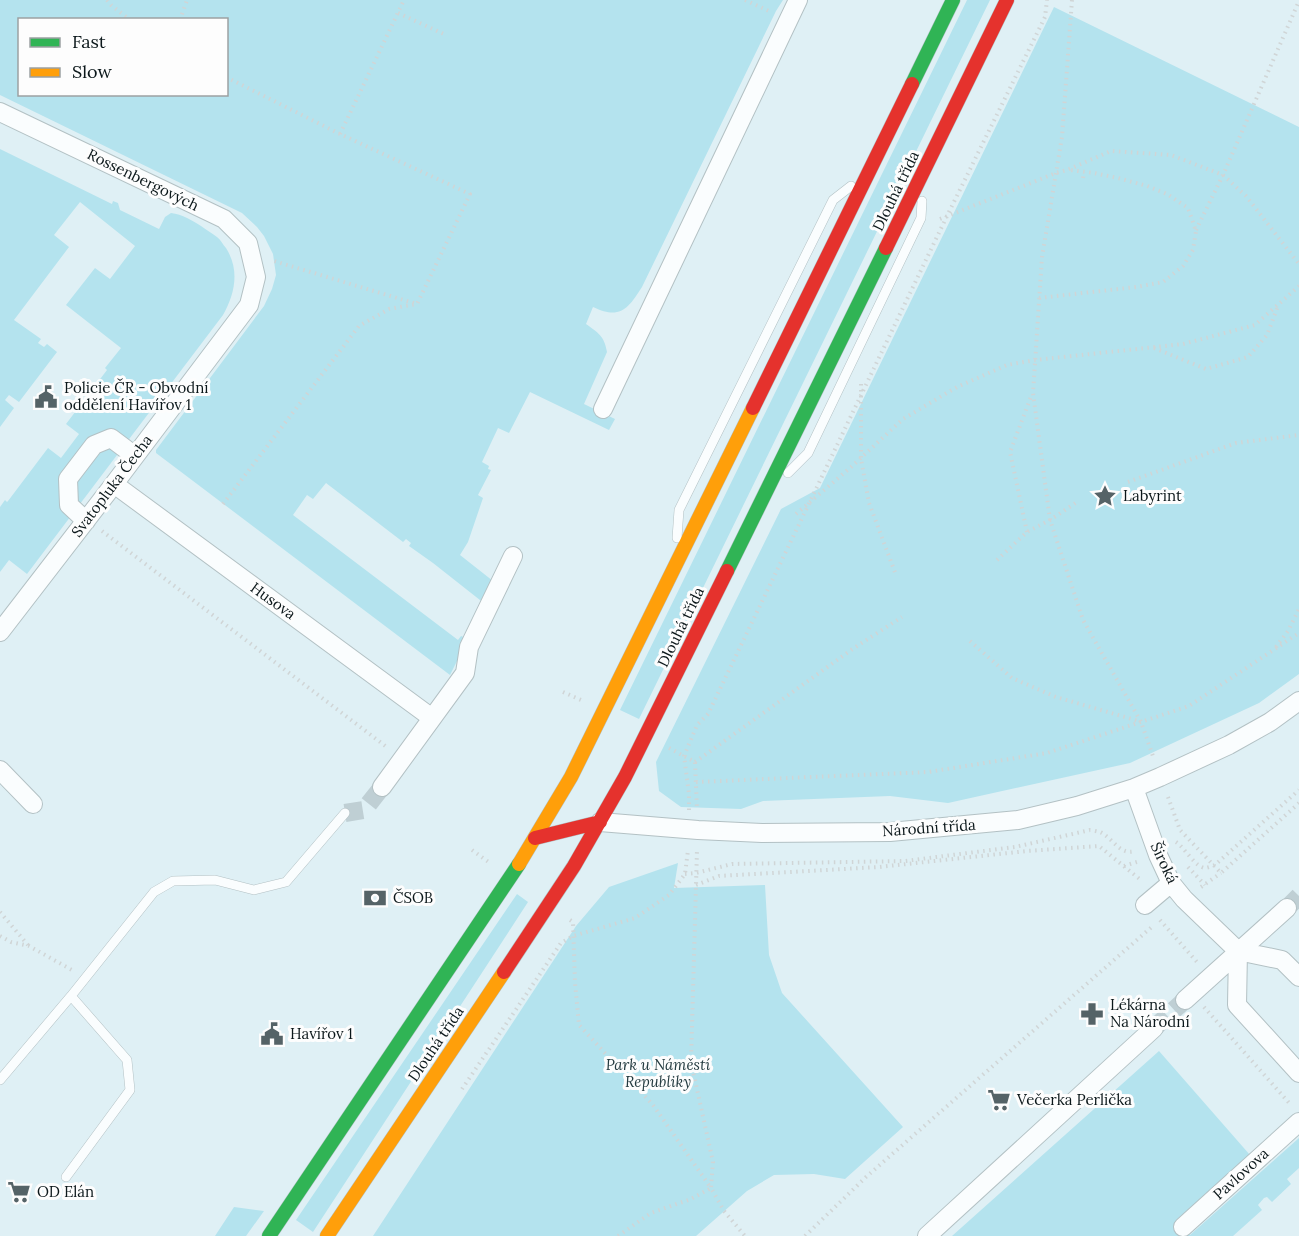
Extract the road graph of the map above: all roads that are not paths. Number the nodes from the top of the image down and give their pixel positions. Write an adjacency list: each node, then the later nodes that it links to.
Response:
1 (798, 0): 8 (street)
2 (953, 0): 5 (main road)
3 (1007, 0): 6 (main road, Dlouhá třída)
4 (0, 112): 7 (street, Rossenbergových)
5 (869, 171): 14 (main road); 14 (lane)
6 (924, 172): 11 (main road, Dlouhá třída); 11 (lane)
7 (256, 277): 9 (street, Svatopluka Čecha)
8 (603, 409)
9 (135, 456): 10 (street, Svatopluka Čecha); 12 (street)
10 (114, 484): 12 (street, Svatopluka Čecha); 17 (street, Husova)
11 (763, 498): 23 (main road, Dlouhá třída)
12 (91, 523): 15 (street, Svatopluka Čecha)
13 (513, 556): 17 (street)
14 (676, 565): 24 (main road)
15 (0, 632)
16 (1299, 701): 20 (street, Národní třída)
17 (432, 718): 19 (street)
18 (0, 770): 21 (street)
19 (382, 787)
20 (1134, 788): 23 (street, Národní třída); 25 (street, Široká)
21 (33, 804)
22 (345, 813): 30 (lane)
23 (600, 822): 24 (main road, Národní třída); 39 (main road, Dlouhá třída)
24 (535, 838): 38 (main road)
25 (1171, 883): 26 (street); 28 (street, Široká)
26 (1145, 905)
27 (1287, 908): 28 (street)
28 (1238, 951): 29 (street); 31 (street); 33 (street)
29 (1299, 978)
30 (71, 996): 34 (lane); 36 (lane)
31 (1185, 1000)
32 (1154, 1028): 40 (street)
33 (1299, 1073)
34 (0, 1080)
35 (1299, 1122): 37 (street, Pavlovova)
36 (66, 1177)
37 (1183, 1227)
38 (269, 1236)
39 (327, 1236)
40 (927, 1236)

